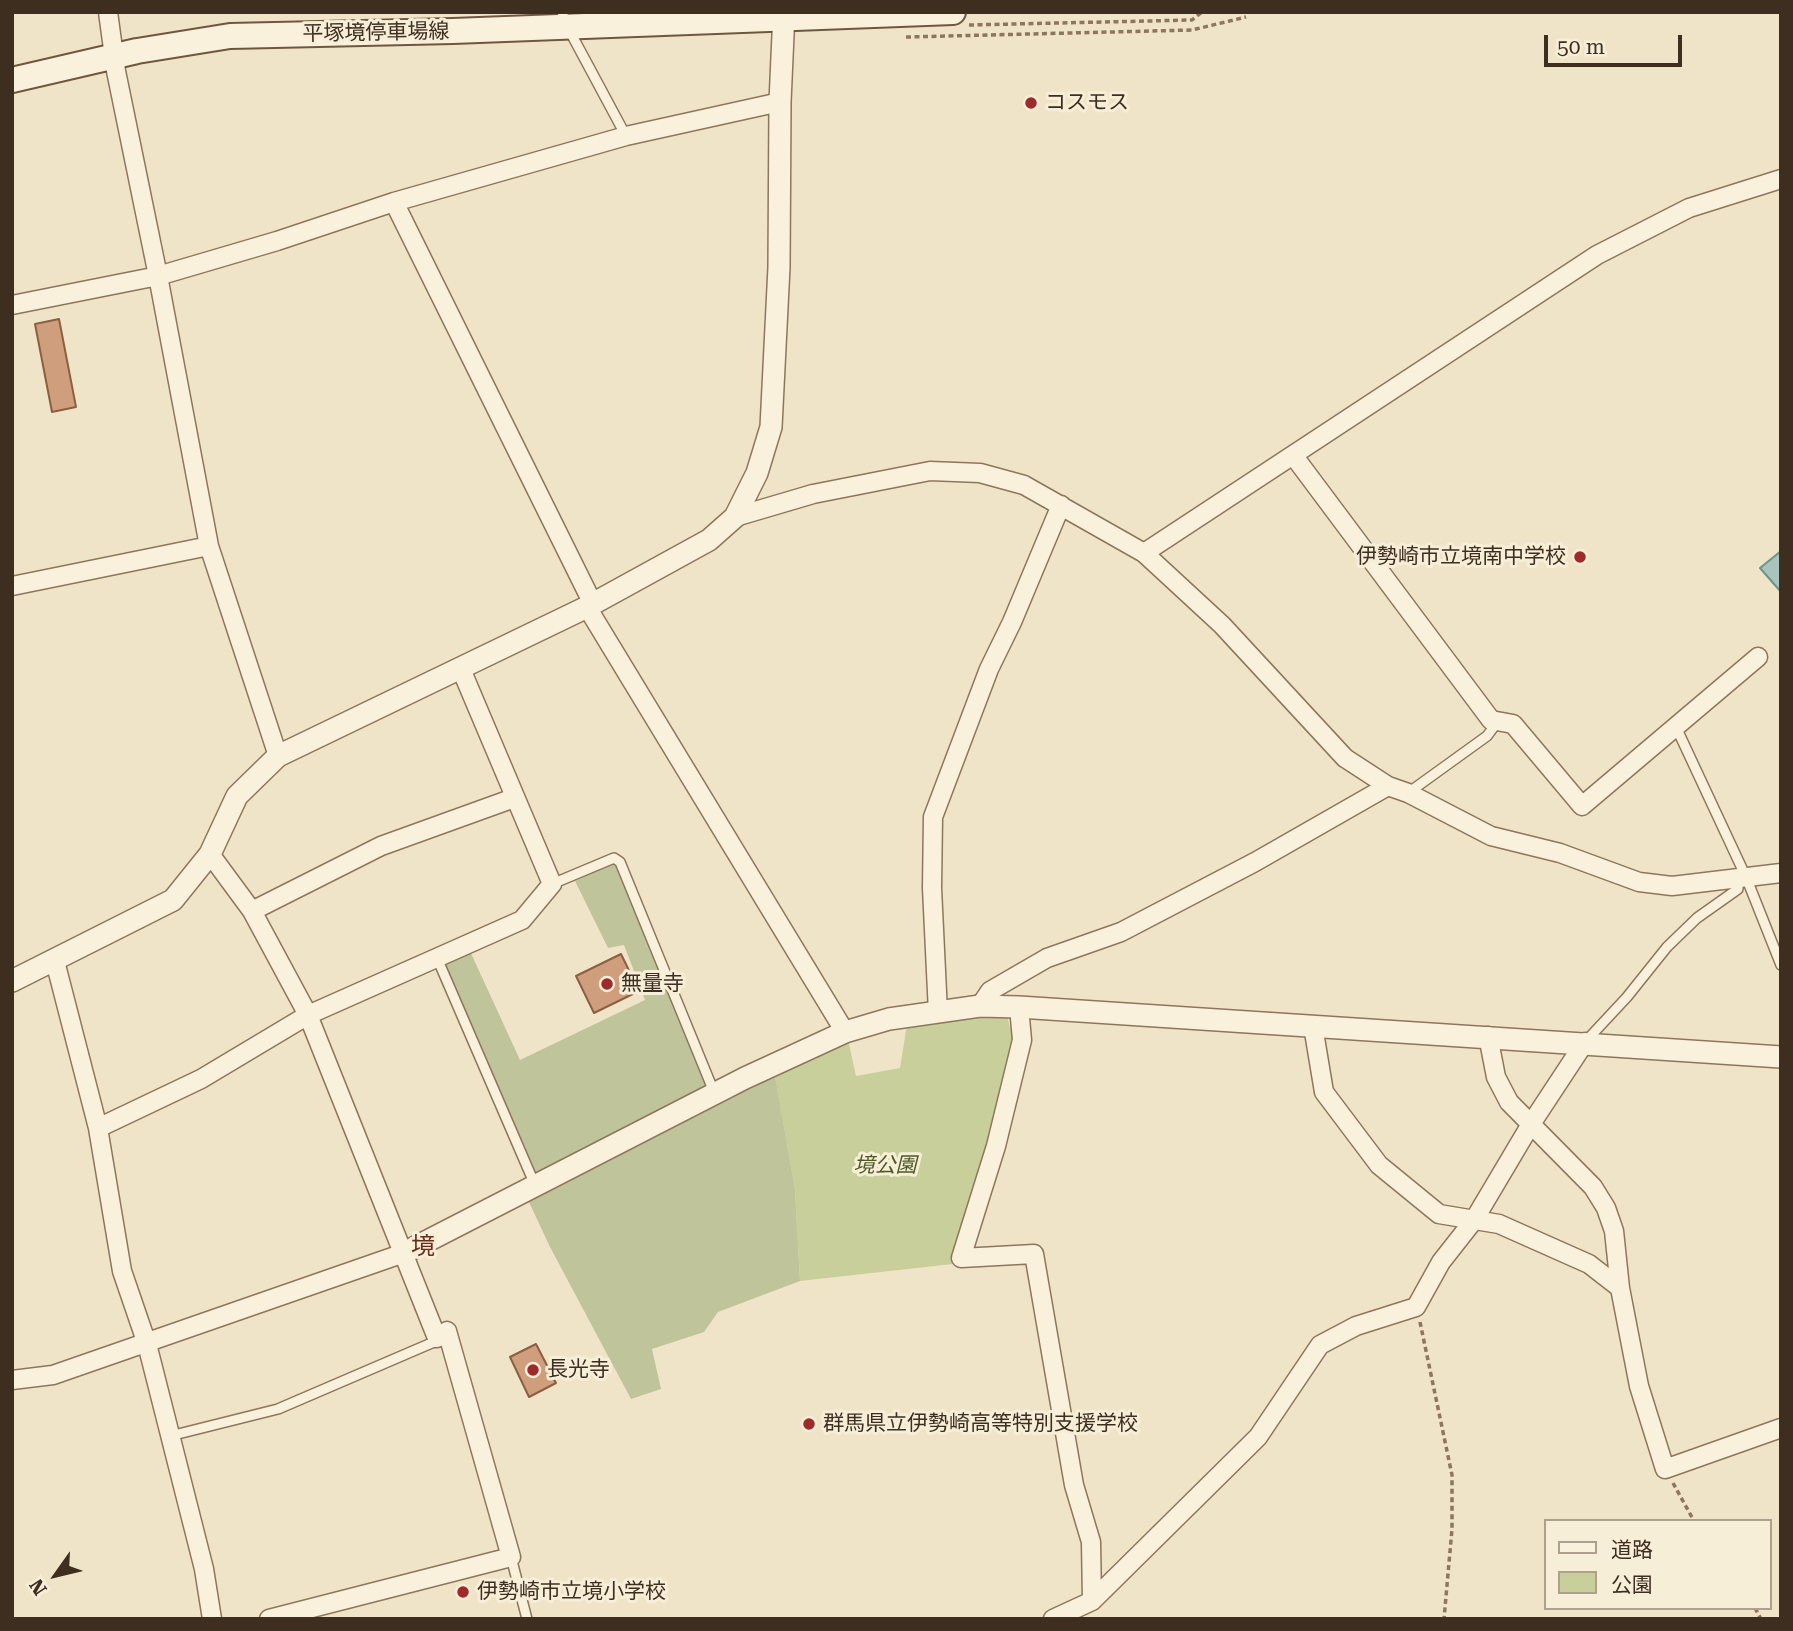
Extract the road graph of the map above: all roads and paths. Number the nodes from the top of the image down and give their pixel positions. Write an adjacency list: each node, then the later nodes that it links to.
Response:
1 (108, 12): 7 (street)
2 (953, 12): 3 (main road, 平塚境停車場線)
3 (784, 15): 5 (main road, 平塚境停車場線); 9 (street)
4 (1246, 17): 6 (path)
5 (565, 19): 7 (main road, 平塚境停車場線); 10 (lane)
6 (1192, 30)
7 (114, 56): 8 (main road, 平塚境停車場線); 13 (street)
8 (12, 80)
9 (780, 102): 10 (street); 17 (street)
10 (626, 136): 12 (street)
11 (1781, 179): 15 (street)
12 (394, 202): 13 (street); 21 (street)
13 (158, 276): 14 (street); 18 (street)
14 (12, 305)
15 (1293, 454): 19 (street); 24 (street)
16 (1060, 505): 17 (street); 19 (street); 41 (street)
17 (735, 517): 21 (street)
18 (209, 546): 20 (street); 26 (street)
19 (1144, 553): 27 (street)
20 (12, 586)
21 (590, 605): 23 (street); 44 (street)
22 (1758, 657): 25 (street)
23 (461, 669): 26 (street); 29 (street)
24 (1499, 720): 25 (street); 28 (lane)
25 (1676, 727): 32 (lane)
26 (278, 757): 30 (street)
27 (1388, 786): 28 (street); 39 (street)
28 (1408, 793): 32 (street)
29 (514, 798): 33 (street); 34 (street)
30 (210, 854): 34 (street); 36 (street)
31 (1781, 873): 32 (street)
32 (1742, 877): 37 (lane); 46 (lane)
33 (552, 884): 35 (street); 48 (lane)
34 (253, 911): 42 (street)
35 (437, 958): 42 (street); 51 (lane)
36 (55, 961): 38 (street); 50 (street)
37 (1781, 965)
38 (12, 981)
39 (980, 1006): 40 (street); 41 (street)
40 (1019, 1007): 43 (street); 64 (street)
41 (938, 1013): 44 (street)
42 (308, 1015): 50 (street); 53 (street)
43 (1312, 1026): 45 (street); 52 (street)
44 (845, 1032): 48 (street)
45 (1488, 1036): 46 (street); 49 (street)
46 (1585, 1042): 47 (street); 49 (street)
47 (1781, 1057)
48 (714, 1094): 51 (street)
49 (1531, 1124): 52 (street); 54 (street)
50 (98, 1128): 57 (street)
51 (535, 1185): 53 (street)
52 (1474, 1220): 54 (street); 55 (street)
53 (404, 1253): 56 (street); 57 (street)
54 (1620, 1288): 61 (street)
55 (1416, 1307): 64 (street); 69 (path)
56 (437, 1338): 60 (lane); 63 (street)
57 (147, 1344): 58 (street); 60 (street)
58 (12, 1380)
59 (1781, 1428): 61 (street)
60 (170, 1436): 65 (street)
61 (1665, 1469): 62 (path)
62 (1693, 1519)
63 (511, 1557): 66 (street); 67 (lane)
64 (1092, 1601): 68 (street)
65 (212, 1619)
66 (268, 1619)
67 (527, 1619)
68 (1053, 1619)
69 (1444, 1619)

